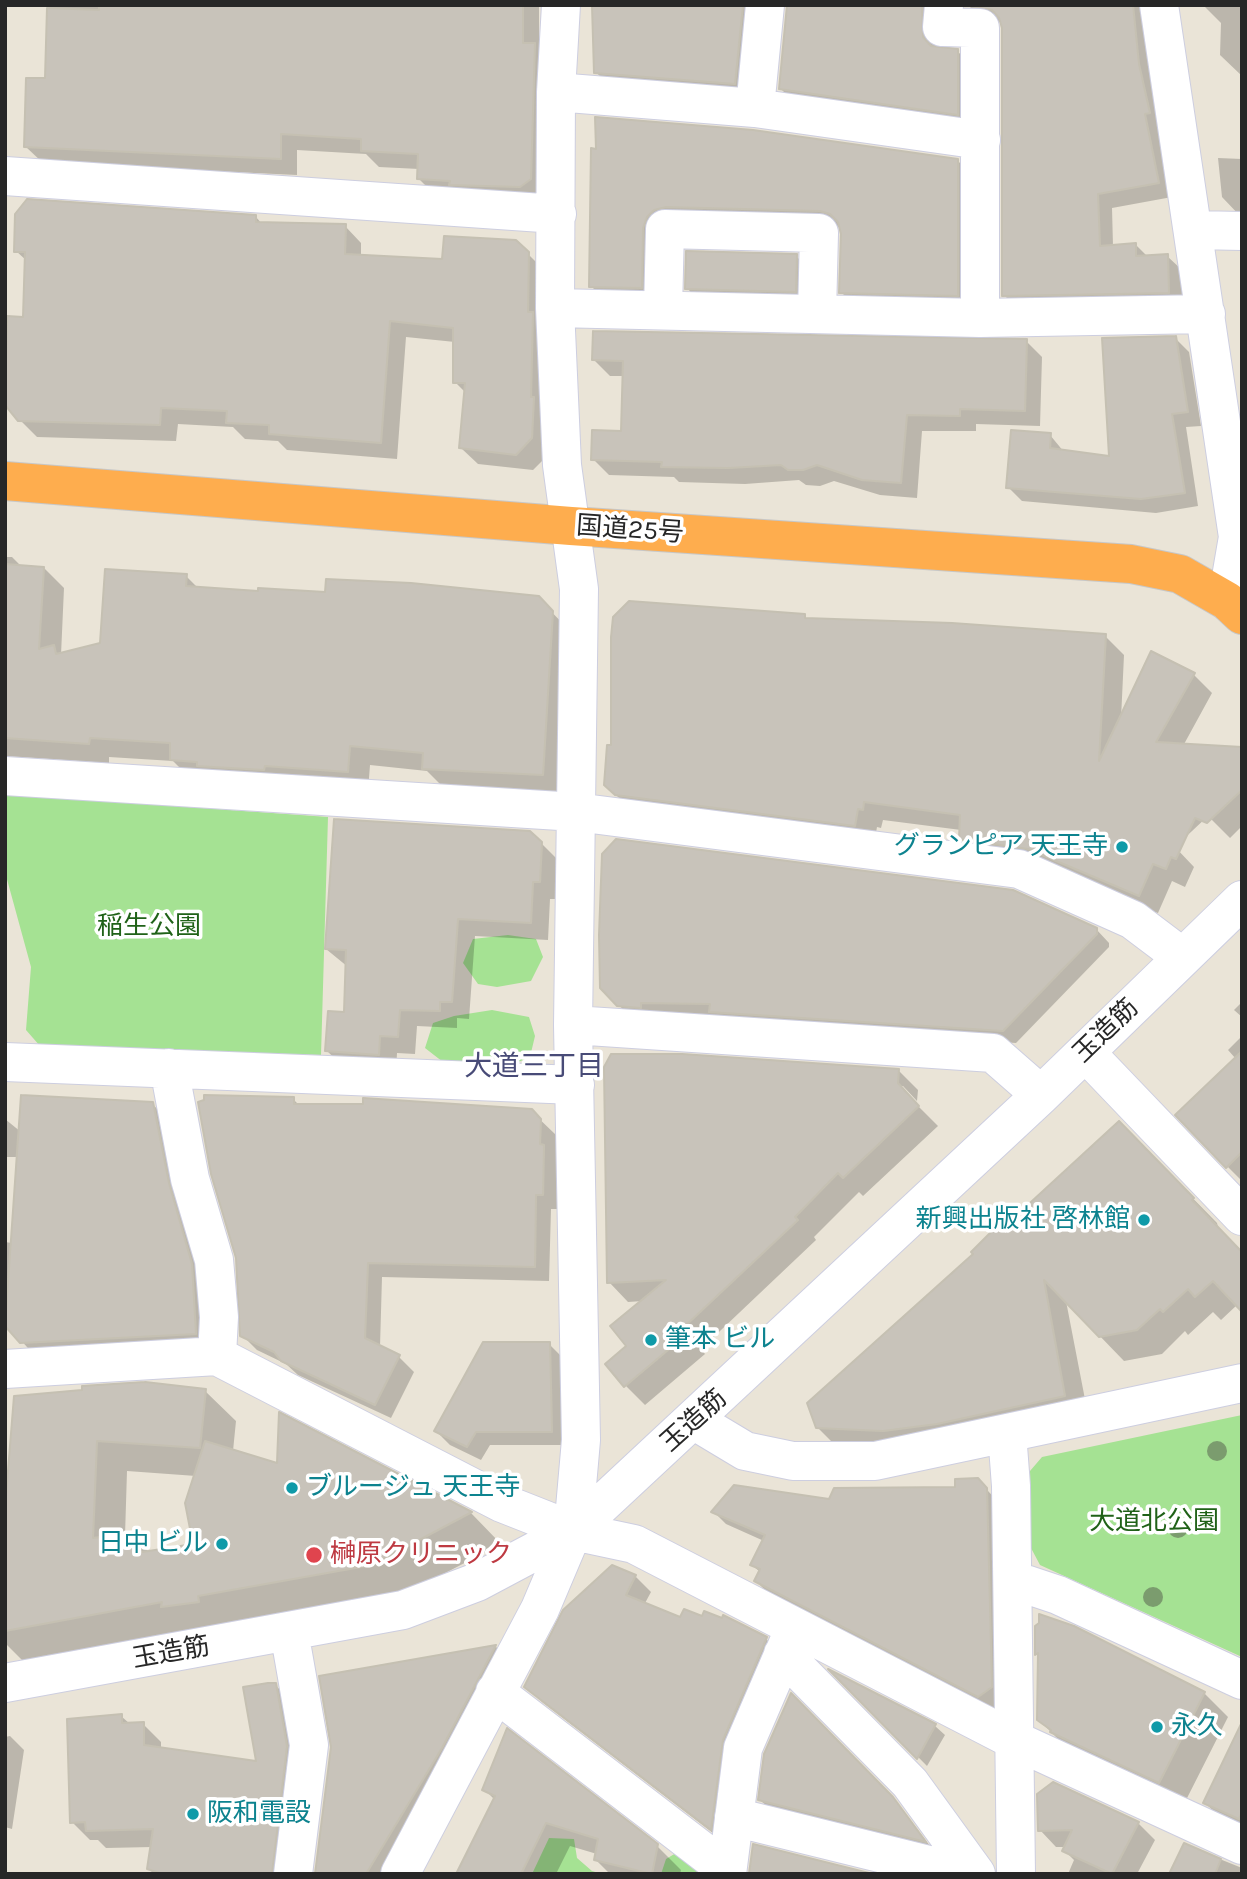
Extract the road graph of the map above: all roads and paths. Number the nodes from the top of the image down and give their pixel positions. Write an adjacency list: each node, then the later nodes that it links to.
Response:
1 (561, 5): 5 (street)
2 (765, 5): 6 (street)
3 (944, 5): 7 (street)
4 (1159, 5): 10 (street)
5 (556, 92): 6 (street); 9 (street)
6 (755, 108): 7 (street)
7 (981, 139): 16 (street)
8 (5, 176): 9 (street)
9 (557, 214): 12 (street)
10 (1194, 230): 11 (street); 15 (street)
11 (1242, 231)
12 (555, 308): 13 (street); 18 (street)
13 (663, 310): 14 (street); 14 (street)
14 (817, 314): 16 (street)
15 (1206, 314): 16 (street); 19 (street)
16 (980, 318)
17 (5, 481): 18 (highway, 国道25号)
18 (571, 526): 19 (highway, 国道25号); 21 (street)
19 (1235, 608)
20 (5, 776): 21 (street)
21 (576, 812): 23 (street); 24 (street)
22 (1242, 900): 23 (street, 玉造筋)
23 (1182, 957): 25 (street, 玉造筋)
24 (573, 1025): 28 (street); 29 (street)
25 (1085, 1052): 29 (street, 玉造筋); 30 (street)
26 (5, 1062): 27 (street)
27 (169, 1068): 28 (street); 31 (street)
28 (575, 1084): 36 (street)
29 (1041, 1095): 34 (street, 玉造筋)
30 (1235, 1195)
31 (217, 1356): 32 (street); 36 (street)
32 (5, 1369)
33 (1242, 1383): 35 (street)
34 (695, 1421): 35 (street); 36 (street, 玉造筋)
35 (1007, 1433): 37 (street)
36 (573, 1531): 38 (street, 玉造筋); 39 (street); 42 (street)
37 (1013, 1580): 40 (street); 43 (street)
38 (289, 1631): 41 (street, 玉造筋); 47 (street)
39 (789, 1641): 43 (street); 44 (street); 50 (street)
40 (1242, 1680)
41 (5, 1683)
42 (495, 1692): 46 (street); 48 (street)
43 (1014, 1740): 45 (street); 51 (street)
44 (734, 1816): 46 (street); 49 (street)
45 (1242, 1845)
46 (727, 1872)
47 (293, 1874)
48 (400, 1874)
49 (965, 1874)
50 (976, 1874)
51 (1016, 1874)

